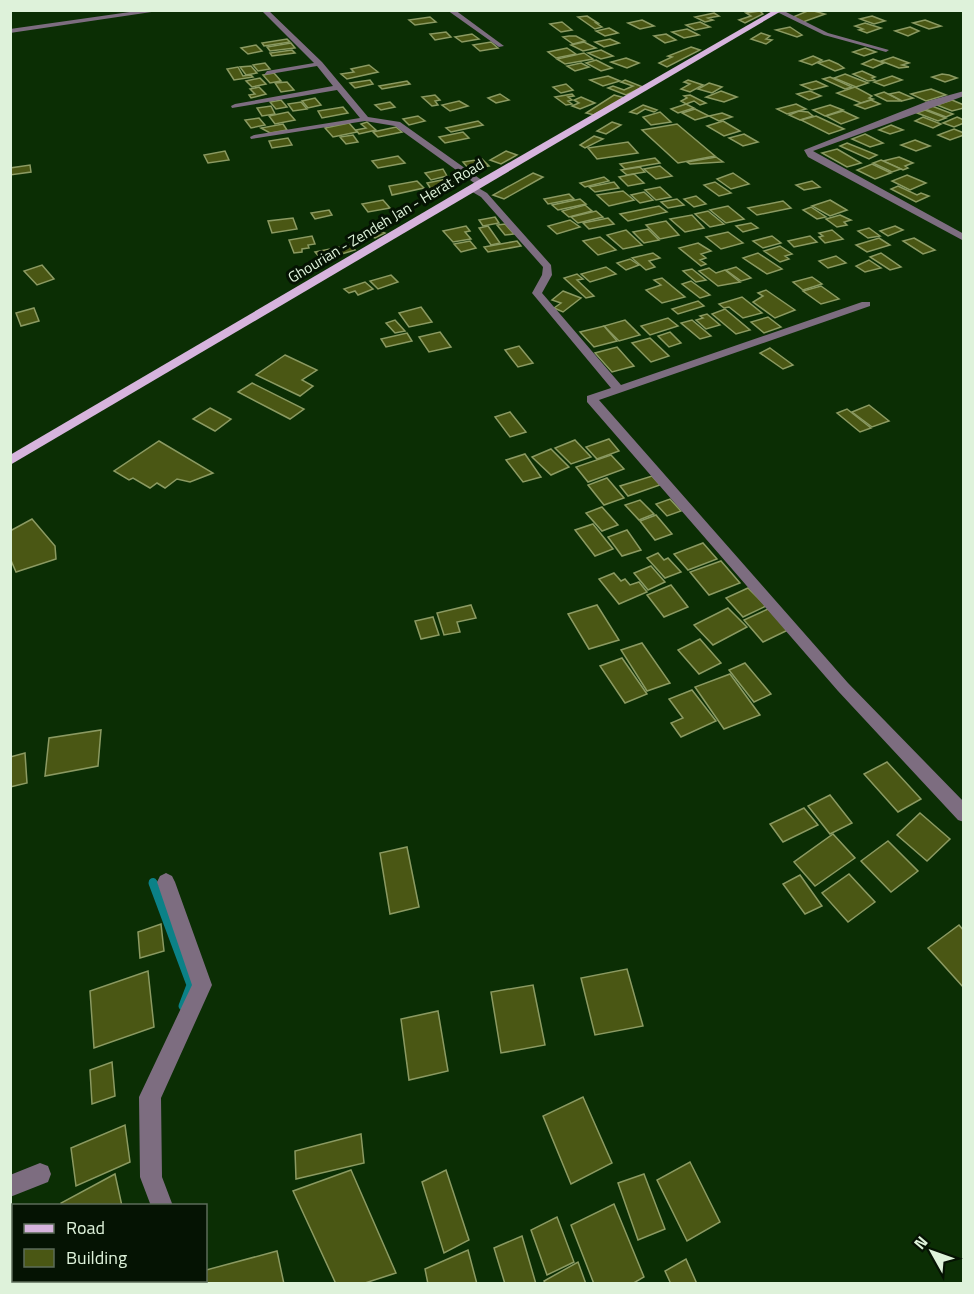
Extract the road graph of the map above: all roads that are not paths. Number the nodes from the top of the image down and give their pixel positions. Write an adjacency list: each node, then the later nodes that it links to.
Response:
1 (162, 10): 5 (street)
2 (264, 10): 8 (street)
3 (450, 10): 6 (street)
4 (778, 11): 7 (street); 15 (main road, Ghourian - Zendeh Jan - Herat Road)
5 (10, 31)
6 (501, 46)
7 (886, 50)
8 (319, 64): 9 (street); 10 (street)
9 (267, 73)
10 (339, 87): 12 (street); 13 (street)
11 (963, 93): 16 (street)
12 (235, 106)
13 (366, 118): 14 (street); 15 (street)
14 (254, 137)
15 (476, 185): 18 (street); 19 (main road, Ghourian - Zendeh Jan - Herat Road)
16 (963, 238)
17 (866, 304): 18 (street)
18 (618, 390): 20 (street)
19 (10, 461)
20 (963, 814)
21 (166, 882): 24 (street)
22 (40, 1174): 23 (street)
23 (10, 1186)
24 (161, 1204)

